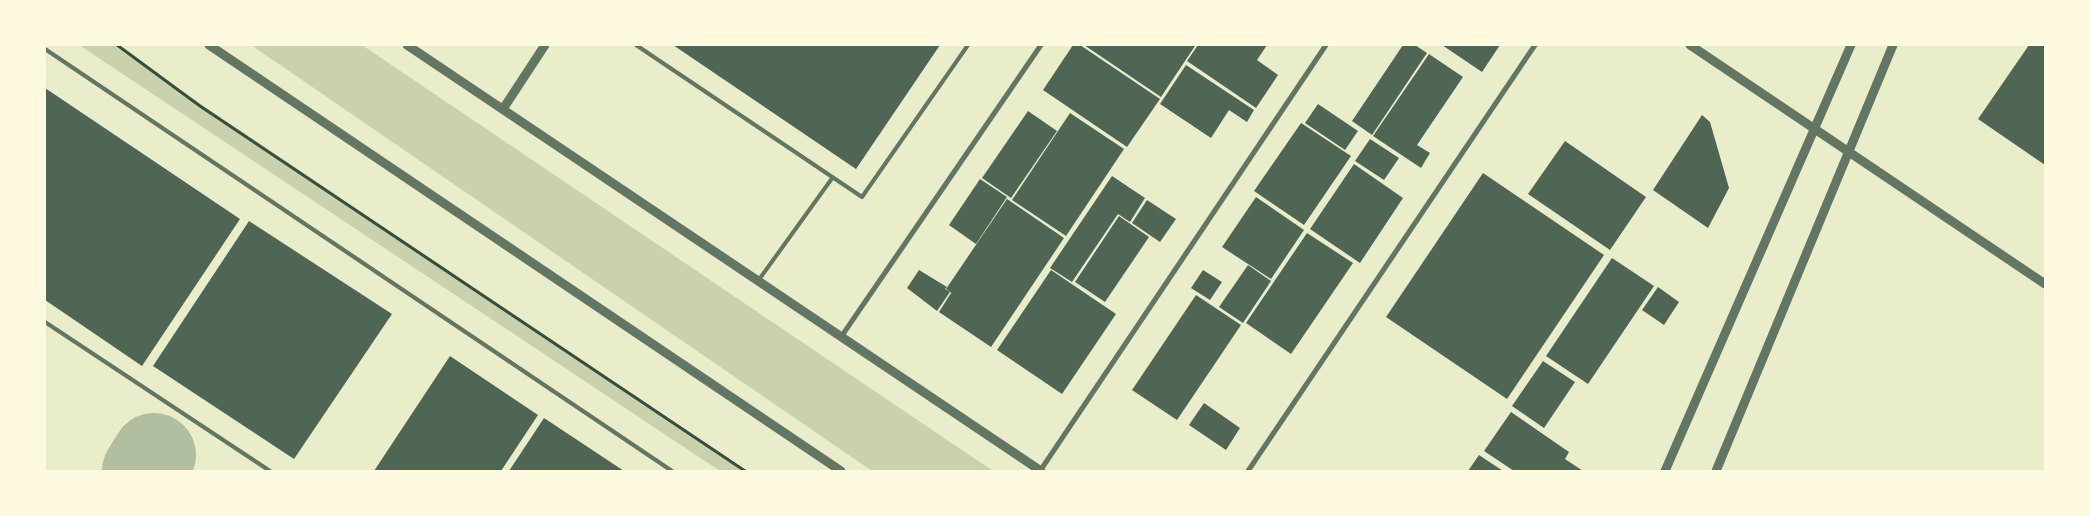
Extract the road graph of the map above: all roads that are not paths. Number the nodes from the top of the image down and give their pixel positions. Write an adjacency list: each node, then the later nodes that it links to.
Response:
1 (209, 45): 23 (street)
2 (407, 45): 13 (street)
3 (545, 45): 13 (street)
4 (636, 45): 16 (lane)
5 (968, 45): 16 (lane)
6 (1040, 45): 20 (street)
7 (1326, 45): 24 (street)
8 (1535, 45): 25 (street)
9 (1690, 45): 14 (street)
10 (1851, 45): 14 (street)
11 (1893, 45): 15 (street)
12 (45, 49): 22 (lane)
13 (503, 109): 17 (street)
14 (1815, 129): 15 (street); 26 (street)
15 (1849, 152): 18 (street); 27 (street)
16 (833, 177): 17 (lane)
17 (758, 281): 20 (street)
18 (2045, 284)
19 (45, 322): 21 (lane)
20 (841, 337): 24 (street)
21 (270, 471)
22 (672, 471)
23 (841, 471)
24 (1041, 471)
25 (1248, 471)
26 (1665, 471)
27 (1716, 471)

